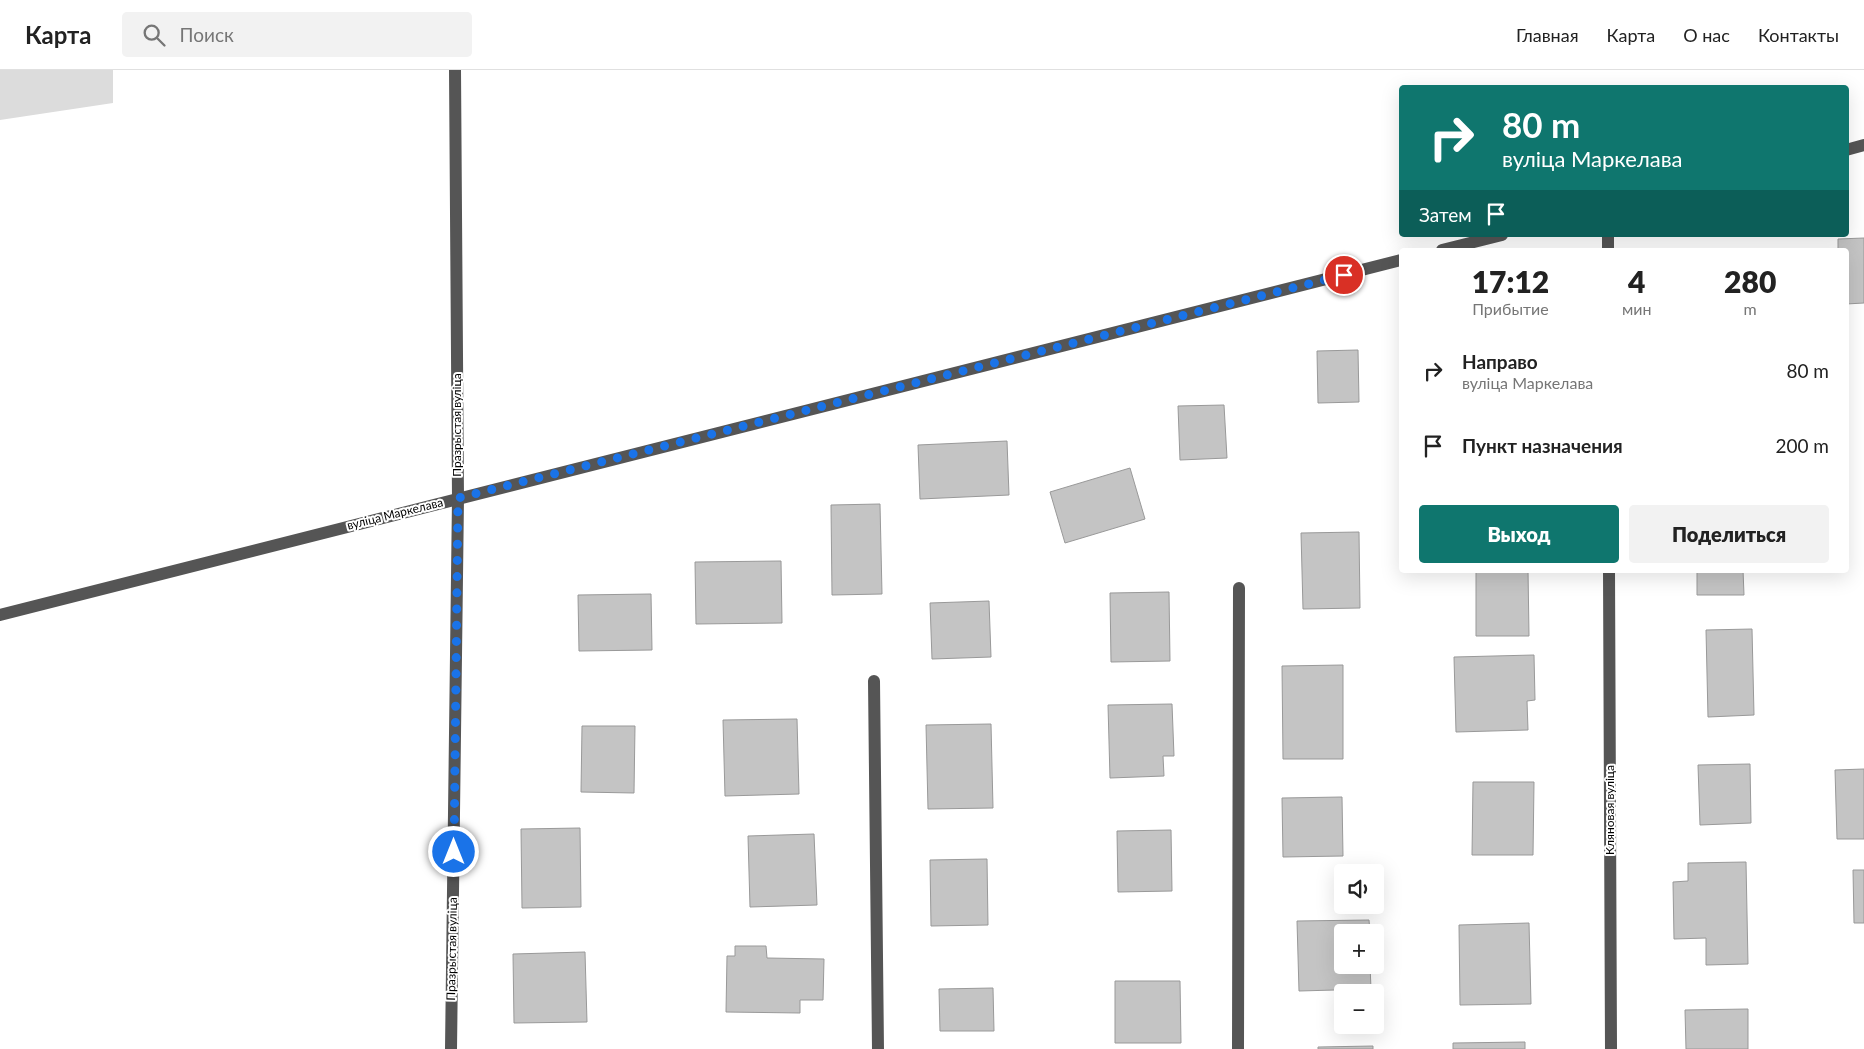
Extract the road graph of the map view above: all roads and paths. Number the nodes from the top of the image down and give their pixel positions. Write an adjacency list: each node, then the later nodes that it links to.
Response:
1 (454, 70): 7 (street, Празрыстая вуліца)
2 (1864, 146): 3 (street)
3 (1849, 149)
4 (1494, 237): 5 (street)
5 (1450, 248)
6 (1399, 261): 7 (street, вуліца Маркелава)
7 (458, 498): 10 (street, вуліца Маркелава); 12 (street, Празрыстая вуліца)
8 (1609, 573): 15 (street, Кляновая вуліца)
9 (1239, 588): 14 (street)
10 (0, 615)
11 (874, 681): 13 (street)
12 (451, 1049)
13 (878, 1049)
14 (1238, 1049)
15 (1611, 1049)

